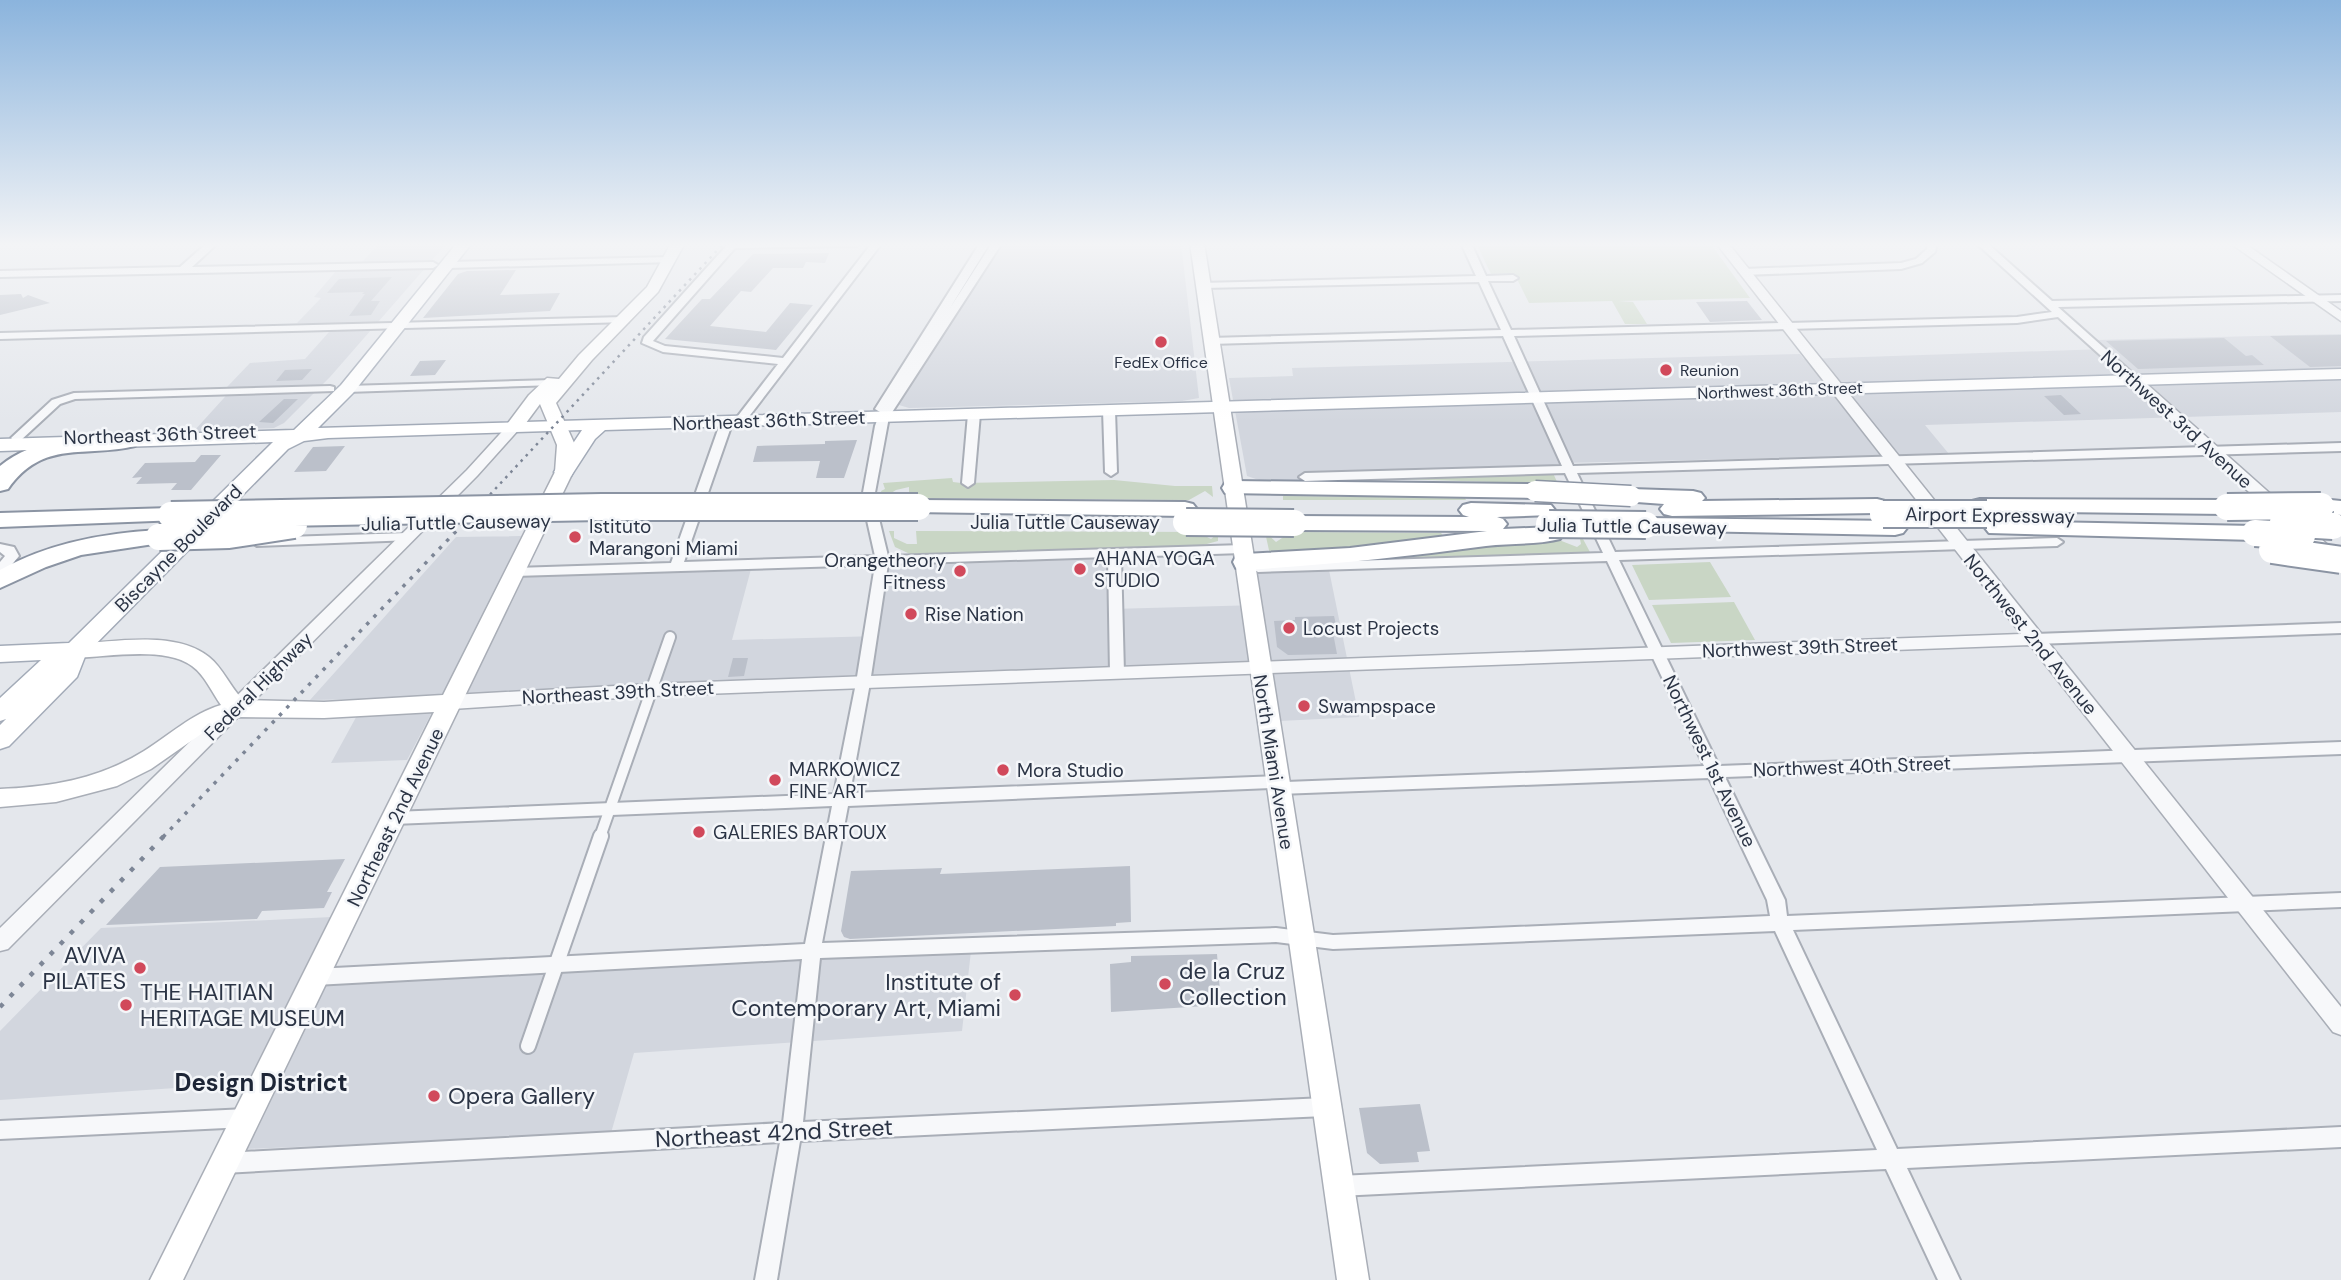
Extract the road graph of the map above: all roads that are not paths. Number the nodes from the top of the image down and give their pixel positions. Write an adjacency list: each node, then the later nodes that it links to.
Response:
1 (411, 303): 16 (main road, Biscayne Boulevard)
2 (640, 303): 15 (main road, Northeast 2nd Avenue)
3 (680, 303): 22 (street)
4 (831, 303): 22 (street)
5 (947, 303): 32 (street)
6 (958, 303): 32 (street)
7 (1205, 303): 20 (main road, North Miami Avenue)
8 (1493, 303): 18 (street, Northwest 1st Avenue)
9 (1768, 303): 17 (street, Northwest 2nd Avenue)
10 (2104, 303): 12 (street)
11 (2321, 303): 14 (street)
12 (2048, 304): 13 (street, Northwest 3rd Avenue)
13 (2059, 314): 17 (street); 24 (street, Northwest 3rd Avenue)
14 (2341, 317)
15 (624, 320): 16 (street); 21 (main road, Northeast 2nd Avenue)
16 (392, 326): 19 (street); 26 (main road, Biscayne Boulevard)
17 (1787, 327): 18 (street); 27 (street, Northwest 2nd Avenue)
18 (1507, 334): 20 (street); 28 (street, Northwest 1st Avenue)
19 (0, 337)
20 (1210, 341): 29 (main road, North Miami Avenue)
21 (585, 358): 25 (main road, Northeast 2nd Avenue); 35 (main road, Northeast 2nd Avenue)
22 (786, 362): 33 (street)
23 (2341, 374): 24 (main road, Northwest 36th Street)
24 (2134, 380): 27 (main road, Northwest 36th Street); 41 (street, Northwest 3rd Avenue)
25 (552, 383): 26 (street); 36 (main road, Northeast 2nd Avenue)
26 (339, 389): 37 (main road, Biscayne Boulevard); 38 (street)
27 (1836, 389): 28 (main road, Northwest 36th Street); 42 (street, Northwest 2nd Avenue)
28 (1538, 397): 29 (main road, Northwest 36th Street); 43 (street, Northwest 1st Avenue)
29 (1219, 407): 30 (main road, Northeast 36th Street); 49 (main road, North Miami Avenue)
30 (1109, 410): 31 (main road, Northeast 36th Street); 45 (street)
31 (974, 414): 32 (main road, Northeast 36th Street); 48 (street)
32 (883, 417): 33 (main road, Northeast 36th Street); 67 (street)
33 (733, 421): 34 (main road, Northeast 36th Street); 71 (street)
34 (599, 425): 35 (main road, Northeast 36th Street); 44 (main road)
35 (557, 426): 36 (main road, Northeast 36th Street); 44 (main road, Northeast 2nd Avenue)
36 (514, 427): 37 (main road, Northeast 36th Street); 61 (street, Federal Highway)
37 (296, 435): 38 (main road, Northeast 36th Street); 39 (main road, Northeast 36th Street); 60 (main road, Biscayne Boulevard)
38 (6, 441): 39 (main road, Northeast 36th Street)
39 (127, 441): 47 (highway)
40 (2341, 447): 41 (street)
41 (2214, 451): 42 (street); 70 (street, Northwest 3rd Avenue)
42 (1893, 460): 43 (street); 64 (street, Northwest 2nd Avenue)
43 (1569, 469): 46 (street); 66 (street, Northwest 1st Avenue)
44 (564, 472): 73 (main road, Northeast 2nd Avenue)
45 (1111, 472)
46 (1305, 477)
47 (0, 484)
48 (968, 484)
49 (1234, 488): 52 (highway); 68 (main road, North Miami Avenue)
50 (0, 492): 54 (highway)
51 (920, 514): 52 (highway, Julia Tuttle Causeway, bridge); 60 (highway, Julia Tuttle Causeway, bridge); 60 (highway, Julia Tuttle Causeway, bridge)
52 (1545, 515): 53 (highway); 53 (highway, bridge); 68 (highway)
53 (1641, 515): 55 (highway, Airport Expressway); 55 (highway); 55 (highway, Julia Tuttle Causeway)
54 (132, 516): 58 (highway, Julia Tuttle Causeway); 60 (highway, Julia Tuttle Causeway)
55 (1885, 516): 56 (highway, Julia Tuttle Causeway)
56 (1988, 516): 59 (highway, Airport Expressway); 59 (highway, Julia Tuttle Causeway)
57 (2336, 518): 59 (highway, Airport Expressway, bridge); 59 (highway, bridge)
58 (0, 520)
59 (2249, 528): 69 (highway, bridge)
60 (171, 531): 61 (street); 63 (highway, Julia Tuttle Causeway); 74 (highway); 78 (main road, Biscayne Boulevard)
61 (407, 537): 87 (street, Federal Highway)
62 (2057, 542): 64 (street)
63 (4, 545): 72 (street)
64 (1960, 545): 66 (street); 77 (street, Northwest 2nd Avenue)
65 (1114, 552): 67 (street); 68 (street); 82 (street)
66 (1613, 558): 68 (street); 79 (street, Northwest 1st Avenue)
67 (883, 560): 71 (street); 84 (street)
68 (1245, 560): 81 (main road, North Miami Avenue)
69 (2341, 560)
70 (2341, 566)
71 (676, 567): 73 (street)
72 (0, 570)
73 (515, 572): 86 (main road, Northeast 2nd Avenue)
74 (0, 580)
75 (2341, 628): 77 (street, Northwest 39th Street)
76 (670, 637): 85 (street)
77 (2035, 639): 79 (street, Northwest 39th Street); 92 (street, Northwest 2nd Avenue)
78 (75, 651): 80 (main road); 83 (main road); 88 (main road, Biscayne Boulevard); 90 (main road, Biscayne Boulevard)
79 (1657, 652): 81 (street, Northwest 39th Street); 93 (street, Northwest 1st Avenue)
80 (0, 654)
81 (1260, 668): 82 (street, Northeast 39th Street); 94 (main road, North Miami Avenue)
82 (1117, 673): 84 (street, Northeast 39th Street)
83 (211, 675): 87 (main road); 89 (main road)
84 (863, 683): 85 (street, Northeast 39th Street); 96 (street)
85 (650, 690): 86 (street, Northeast 39th Street); 97 (street)
86 (452, 702): 87 (main road, Northeast 39th Street); 98 (main road, Northeast 2nd Avenue)
87 (237, 707): 89 (main road, Northeast 39th Street); 103 (street, Federal Highway)
88 (0, 712)
89 (191, 726): 95 (main road, Northeast 39th Street)
90 (0, 740)
91 (2341, 748): 92 (street, Northwest 40th Street)
92 (2128, 756): 93 (street, Northwest 40th Street); 100 (street, Northwest 2nd Avenue)
93 (1715, 771): 94 (street, Northwest 40th Street); 101 (street, Northwest 1st Avenue)
94 (1278, 785): 96 (street, Northwest 40th Street); 102 (main road, North Miami Avenue)
95 (0, 798)
96 (841, 799): 97 (street, Northwest 40th Street); 104 (street)
97 (611, 808): 98 (street, Northwest 40th Street); 105 (street)
98 (394, 818): 106 (main road, Northeast 2nd Avenue)
99 (2341, 900): 100 (street)
100 (2245, 903): 101 (street); 107 (street, Northwest 2nd Avenue)
101 (1780, 922): 102 (street); 114 (street, Northwest 1st Avenue)
102 (1300, 938): 104 (street); 109 (main road, North Miami Avenue)
103 (0, 942)
104 (812, 951): 105 (street); 112 (street)
105 (555, 964): 106 (street); 108 (street)
106 (314, 976): 110 (main road, Northeast 2nd Avenue)
107 (2341, 1024)
108 (528, 1046)
109 (1325, 1107): 112 (street, Northeast 42nd Street); 116 (main road, North Miami Avenue)
110 (246, 1118): 111 (street); 115 (main road, Northeast 2nd Avenue)
111 (0, 1130)
112 (792, 1132): 115 (street, Northeast 42nd Street); 118 (street)
113 (2341, 1137): 114 (street)
114 (1892, 1157): 116 (street); 120 (street, Northwest 1st Avenue)
115 (224, 1163): 117 (main road, Northeast 2nd Avenue)
116 (1339, 1186): 119 (main road, North Miami Avenue)
117 (166, 1280)
118 (766, 1280)
119 (1353, 1280)
120 (1949, 1280)

